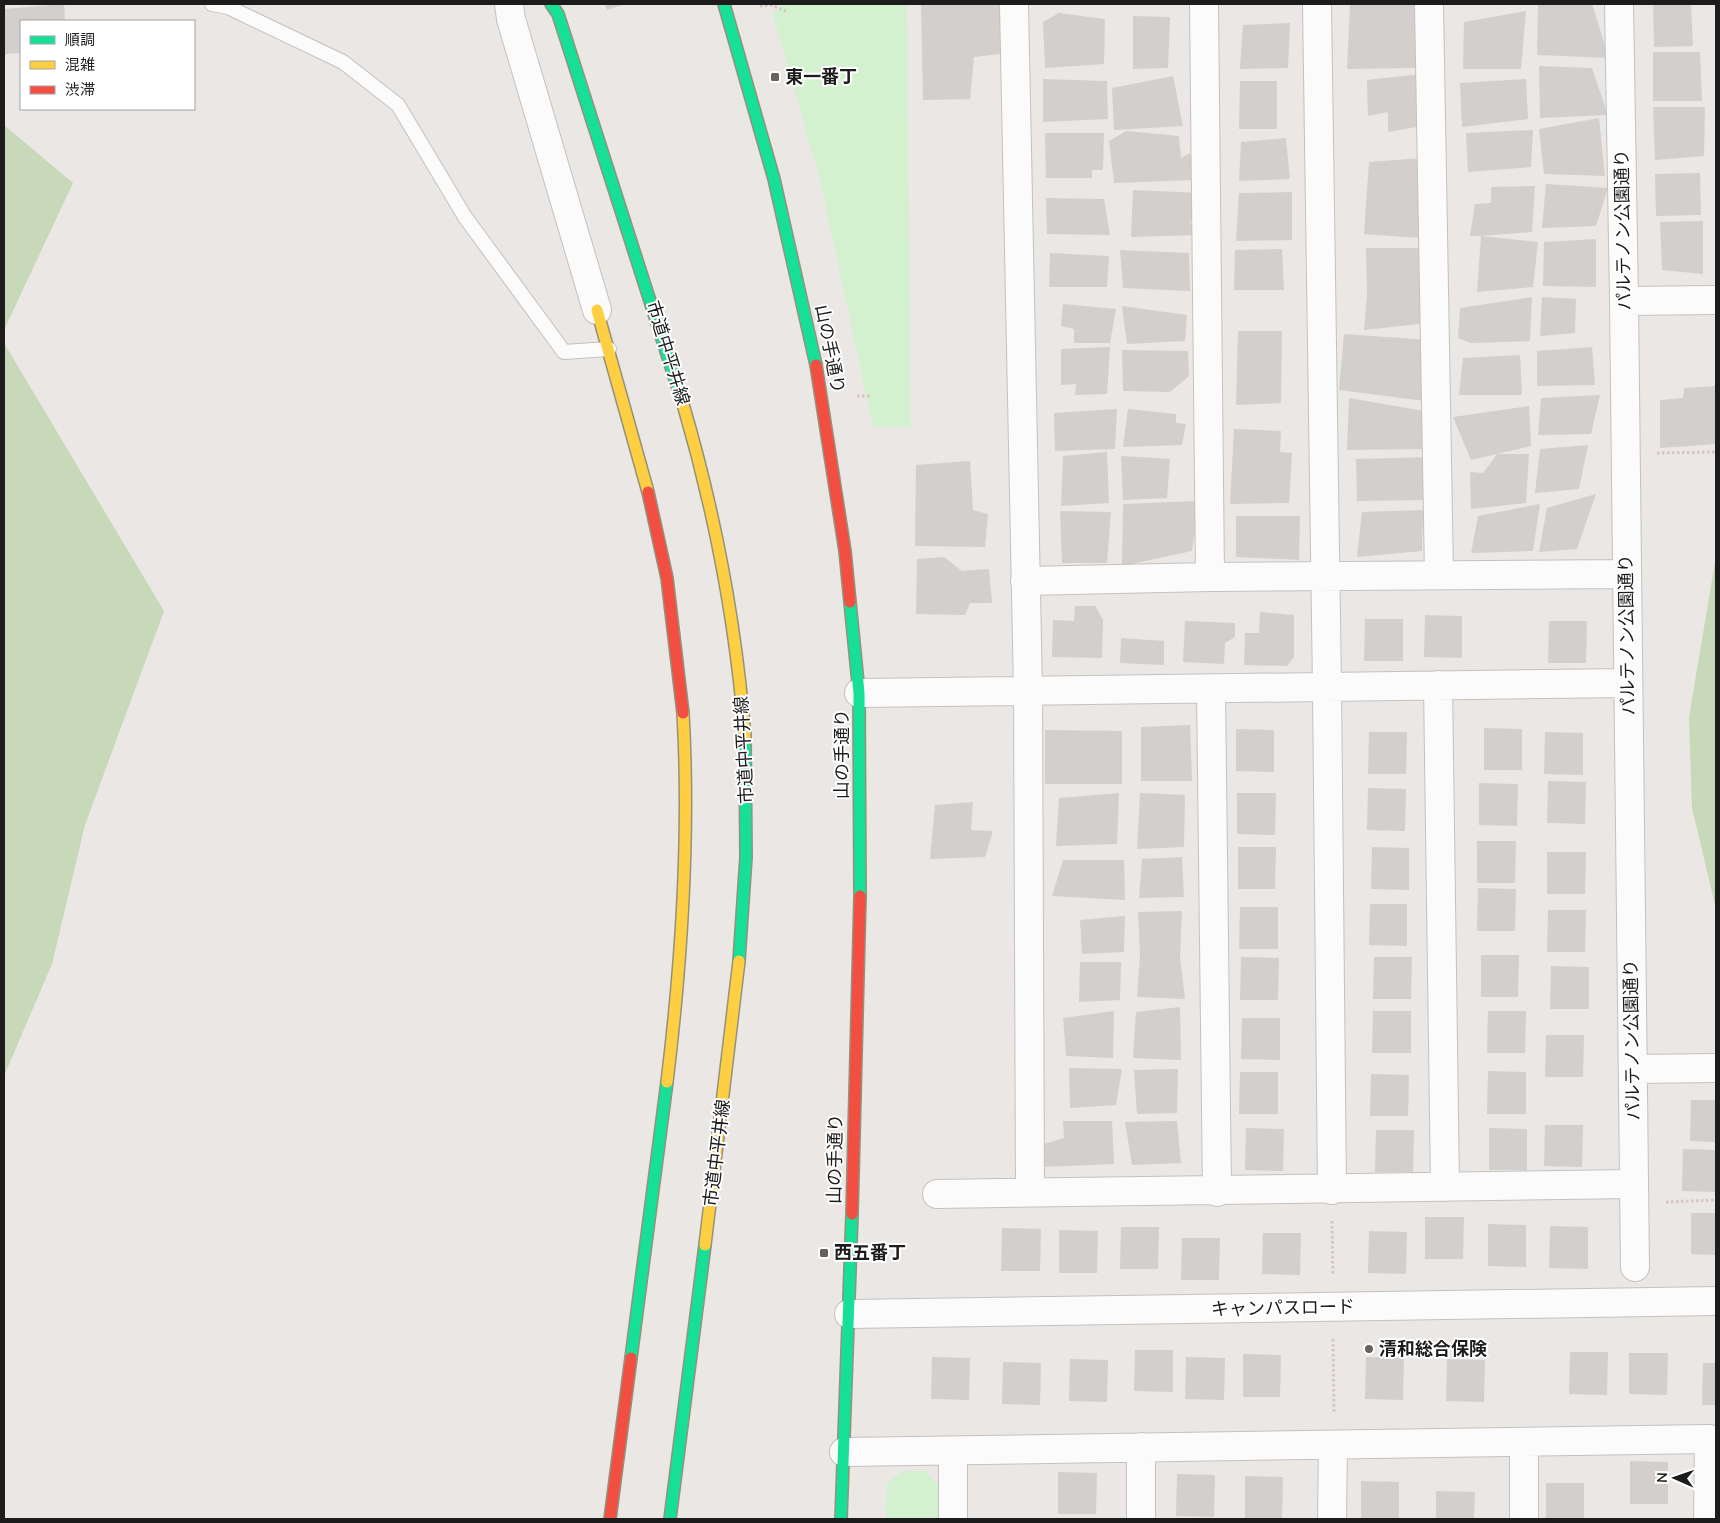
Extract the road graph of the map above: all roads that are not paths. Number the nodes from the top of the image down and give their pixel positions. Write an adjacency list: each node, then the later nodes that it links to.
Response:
1 (212, 4): 13 (lane)
2 (509, 4): 12 (street)
3 (551, 4): 43 (street, 市道中平井線)
4 (724, 4): 24 (street, 山の手通り)
5 (1014, 4): 18 (street)
6 (1204, 4): 17 (street)
7 (1317, 4): 16 (street)
8 (1429, 4): 15 (street)
9 (1619, 4): 11 (street, パルテノン公園通り)
10 (1716, 300): 11 (street)
11 (1624, 301): 14 (street, パルテノン公園通り)
12 (597, 310): 13 (street)
13 (608, 349): 42 (street)
14 (1626, 574): 15 (street); 19 (street, パルテノン公園通り)
15 (1439, 575): 16 (street)
16 (1325, 576): 17 (street); 21 (street)
17 (1210, 577): 18 (street)
18 (1026, 581): 23 (street)
19 (1628, 684): 20 (street); 26 (street, パルテノン公園通り)
20 (1438, 685): 21 (street); 28 (street)
21 (1327, 687): 22 (street); 29 (street)
22 (1211, 689): 23 (street); 31 (street)
23 (1028, 690): 24 (street); 30 (street)
24 (859, 693): 35 (street, 山の手通り)
25 (1716, 1068): 26 (street)
26 (1633, 1069): 27 (street, パルテノン公園通り)
27 (1634, 1184): 28 (street); 33 (street, パルテノン公園通り)
28 (1445, 1187): 29 (street)
29 (1332, 1190): 31 (street)
30 (1030, 1192): 31 (street); 32 (street)
31 (1217, 1192)
32 (937, 1194)
33 (1634, 1267)
34 (1716, 1301): 35 (street, キャンパスロード)
35 (849, 1314): 41 (street, 山の手通り)
36 (1712, 1438): 37 (street); 49 (street)
37 (1524, 1442): 38 (street); 48 (street)
38 (1333, 1445): 39 (street); 47 (street)
39 (1142, 1447): 40 (street); 46 (street)
40 (953, 1451): 41 (street); 45 (street)
41 (844, 1452): 44 (street, 山の手通り)
42 (610, 1519)
43 (670, 1519)
44 (841, 1519)
45 (954, 1519)
46 (1141, 1519)
47 (1332, 1519)
48 (1524, 1519)
49 (1708, 1519)

